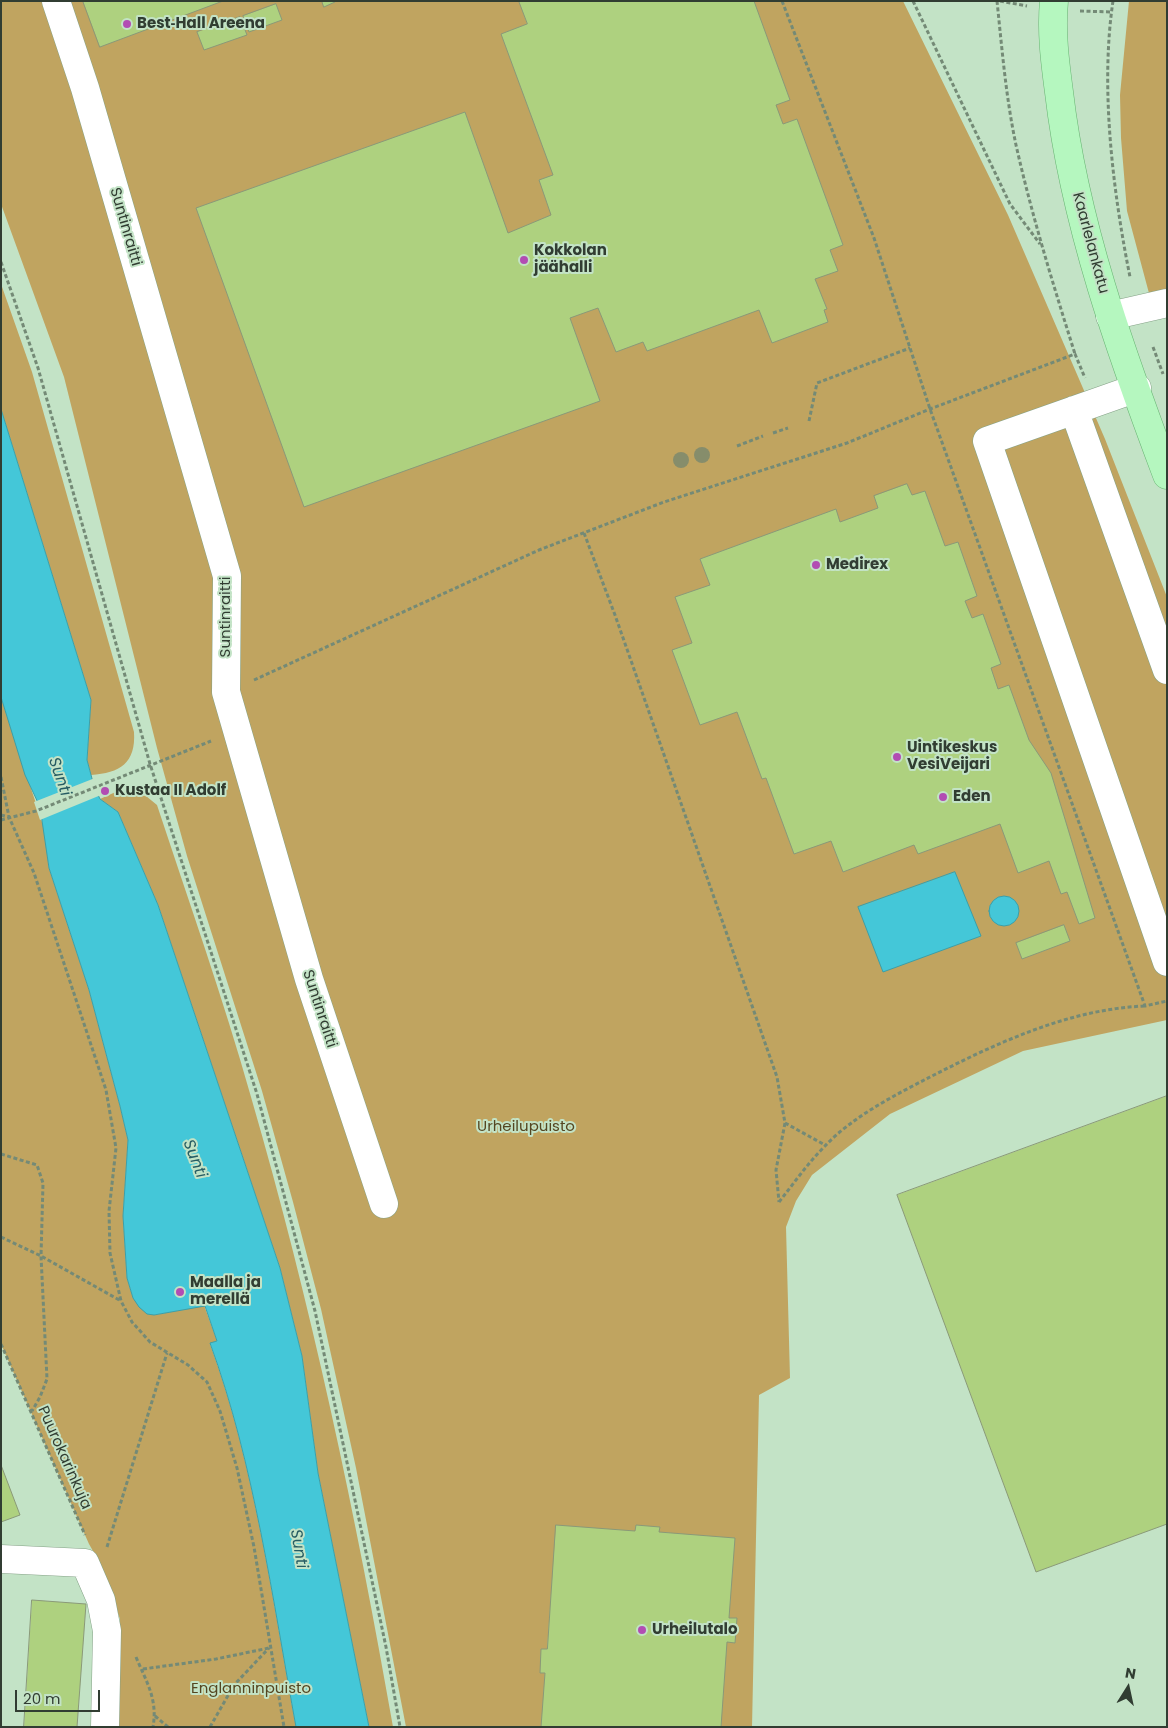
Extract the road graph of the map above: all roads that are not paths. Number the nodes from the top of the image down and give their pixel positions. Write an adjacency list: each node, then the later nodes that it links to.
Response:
1 (56, 1): 10 (street, Suntinraitti)
2 (1054, 1): 4 (main road, Kaarlelankatu)
3 (1167, 303): 4 (street)
4 (1110, 316): 5 (main road, Kaarlelankatu)
5 (1137, 388): 6 (street); 7 (main road, Kaarlelankatu)
6 (1074, 410): 8 (street); 9 (street)
7 (1167, 476)
8 (1167, 670)
9 (1167, 962)
10 (384, 1204)
11 (1, 1558): 12 (street)
12 (105, 1727)

